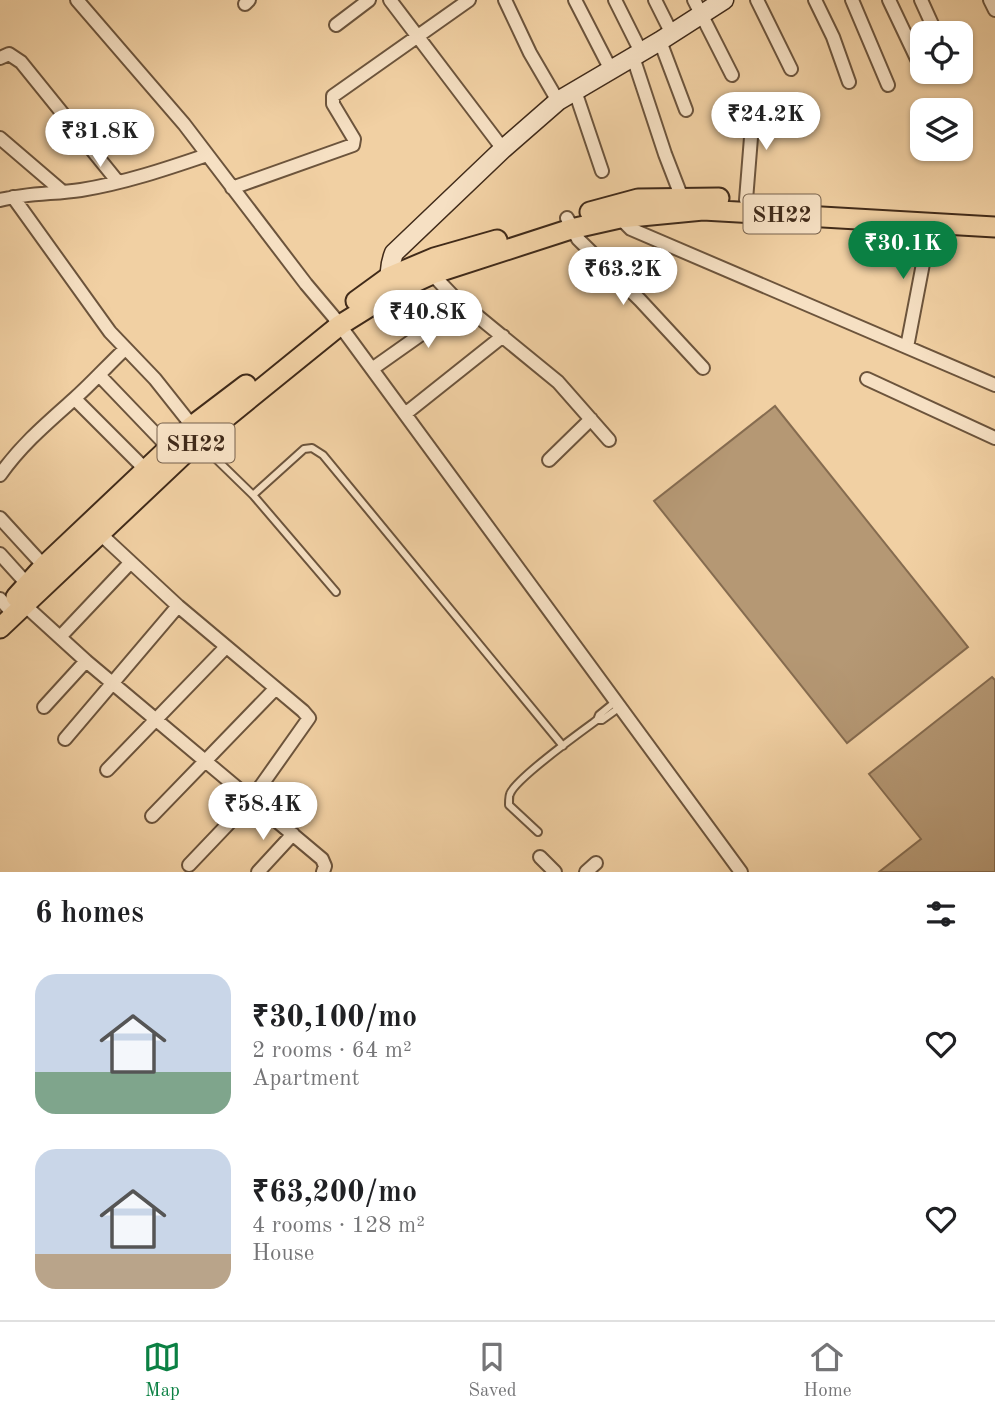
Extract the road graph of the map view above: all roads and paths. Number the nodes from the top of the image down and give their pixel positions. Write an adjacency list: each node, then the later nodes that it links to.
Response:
1 (77, 0): 36 (street)
2 (369, 0): 19 (street)
3 (390, 0): 20 (street)
4 (469, 0): 20 (street)
5 (505, 0): 32 (street)
6 (575, 0): 26 (street)
7 (615, 0): 23 (street)
8 (655, 0): 21 (street)
9 (724, 0): 16 (main road)
10 (757, 0): 25 (street)
11 (816, 0): 28 (street)
12 (852, 0): 29 (street)
13 (889, 0): 22 (street)
14 (921, 0): 18 (street)
15 (990, 0): 17 (street)
16 (698, 8): 21 (main road); 27 (street)
17 (995, 10)
18 (931, 21)
19 (336, 25)
20 (419, 37): 35 (street); 39 (street)
21 (666, 38): 23 (main road); 33 (street)
22 (910, 44)
23 (637, 55): 26 (main road); 42 (street)
24 (0, 58): 38 (street)
25 (791, 69)
26 (611, 70): 30 (main road)
27 (732, 75)
28 (849, 82)
29 (888, 85)
30 (575, 91): 32 (main road); 37 (street)
31 (754, 100): 43 (street)
32 (558, 101): 35 (main road)
33 (686, 110)
34 (0, 138): 40 (street)
35 (503, 149): 51 (main road)
36 (207, 155): 38 (street); 39 (street)
37 (602, 171)
38 (118, 182): 40 (street)
39 (232, 188): 53 (street)
40 (63, 192): 41 (street)
41 (6, 198): 56 (street)
42 (682, 198): 43 (main road, SH22); 48 (main road, SH22)
43 (746, 200): 44 (main road, SH22)
44 (876, 214): 45 (main road, SH22); 46 (main road, SH22); 47 (main road, SH22)
45 (995, 217)
46 (620, 218): 48 (main road, SH22); 55 (street)
47 (931, 222): 49 (main road, SH22); 55 (street)
48 (569, 223): 50 (main road, SH22); 51 (main road, SH22); 57 (street)
49 (995, 227)
50 (432, 274): 51 (main road, SH22); 52 (street)
51 (391, 284): 53 (main road, SH22)
52 (464, 304): 54 (street); 58 (street)
53 (337, 320): 58 (street); 65 (main road, SH22)
54 (503, 336): 63 (street); 64 (street)
55 (907, 347): 61 (street)
56 (125, 348): 59 (street); 65 (street)
57 (703, 368)
58 (372, 369): 63 (street)
59 (99, 374): 62 (street); 68 (street)
60 (867, 379): 66 (street)
61 (995, 385)
62 (75, 399): 70 (street); 71 (street)
63 (405, 414): 86 (street)
64 (591, 419): 67 (street); 69 (street)
65 (197, 435): 68 (main road, SH22); 72 (lane); 74 (main road, SH22)
66 (995, 438)
67 (609, 440)
68 (169, 448): 70 (main road, SH22)
69 (549, 460)
70 (146, 470): 74 (main road, SH22)
71 (0, 475)
72 (253, 495): 78 (lane); 90 (lane)
73 (0, 518): 77 (street)
74 (95, 529): 76 (street); 77 (main road, SH22); 79 (main road, SH22)
75 (0, 555): 79 (street)
76 (131, 564): 80 (street); 81 (street)
77 (44, 566): 79 (main road, SH22)
78 (336, 592)
79 (11, 606): 81 (street)
80 (178, 606): 82 (street); 84 (street)
81 (60, 637): 83 (street)
82 (226, 647): 85 (street); 88 (street)
83 (86, 661): 84 (street); 87 (street)
84 (112, 682): 88 (street); 89 (street)
85 (275, 689): 91 (street); 93 (street)
86 (618, 705): 90 (lane); 102 (street)
87 (44, 707)
88 (157, 718): 91 (street); 92 (street)
89 (65, 739)
90 (563, 746): 95 (lane)
91 (205, 761): 93 (street); 94 (street)
92 (107, 770)
93 (251, 800): 96 (street); 98 (street)
94 (152, 816)
95 (538, 832)
96 (293, 834): 99 (street); 100 (street)
97 (540, 857): 101 (street)
98 (190, 864)
99 (258, 872)
100 (323, 872)
101 (555, 872)
102 (741, 872)

